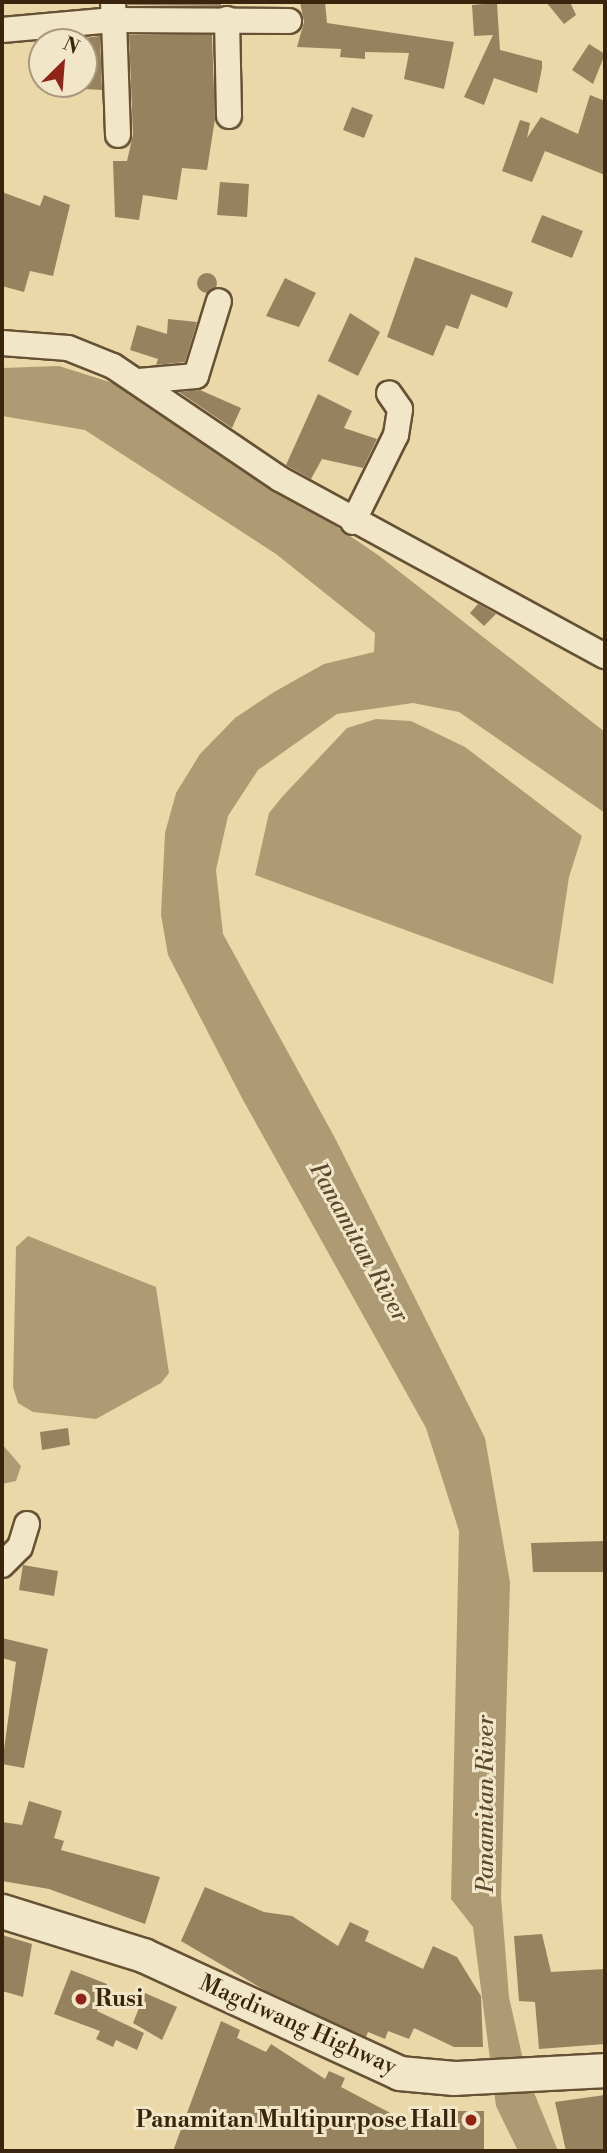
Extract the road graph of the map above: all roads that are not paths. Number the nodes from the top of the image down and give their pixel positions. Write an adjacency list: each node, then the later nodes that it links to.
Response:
1 (114, 11): 2 (street); 4 (street); 6 (street)
2 (227, 19): 3 (street); 5 (street)
3 (289, 21)
4 (2, 30)
5 (229, 116)
6 (118, 135)
7 (219, 301): 9 (street)
8 (2, 344): 9 (street)
9 (139, 381): 11 (street)
10 (388, 393): 11 (street)
11 (354, 522): 12 (street)
12 (605, 656)
13 (27, 1524): 14 (street)
14 (2, 1564)
15 (2, 1911): 16 (main road, Magdiwang Highway)
16 (590, 2071)

